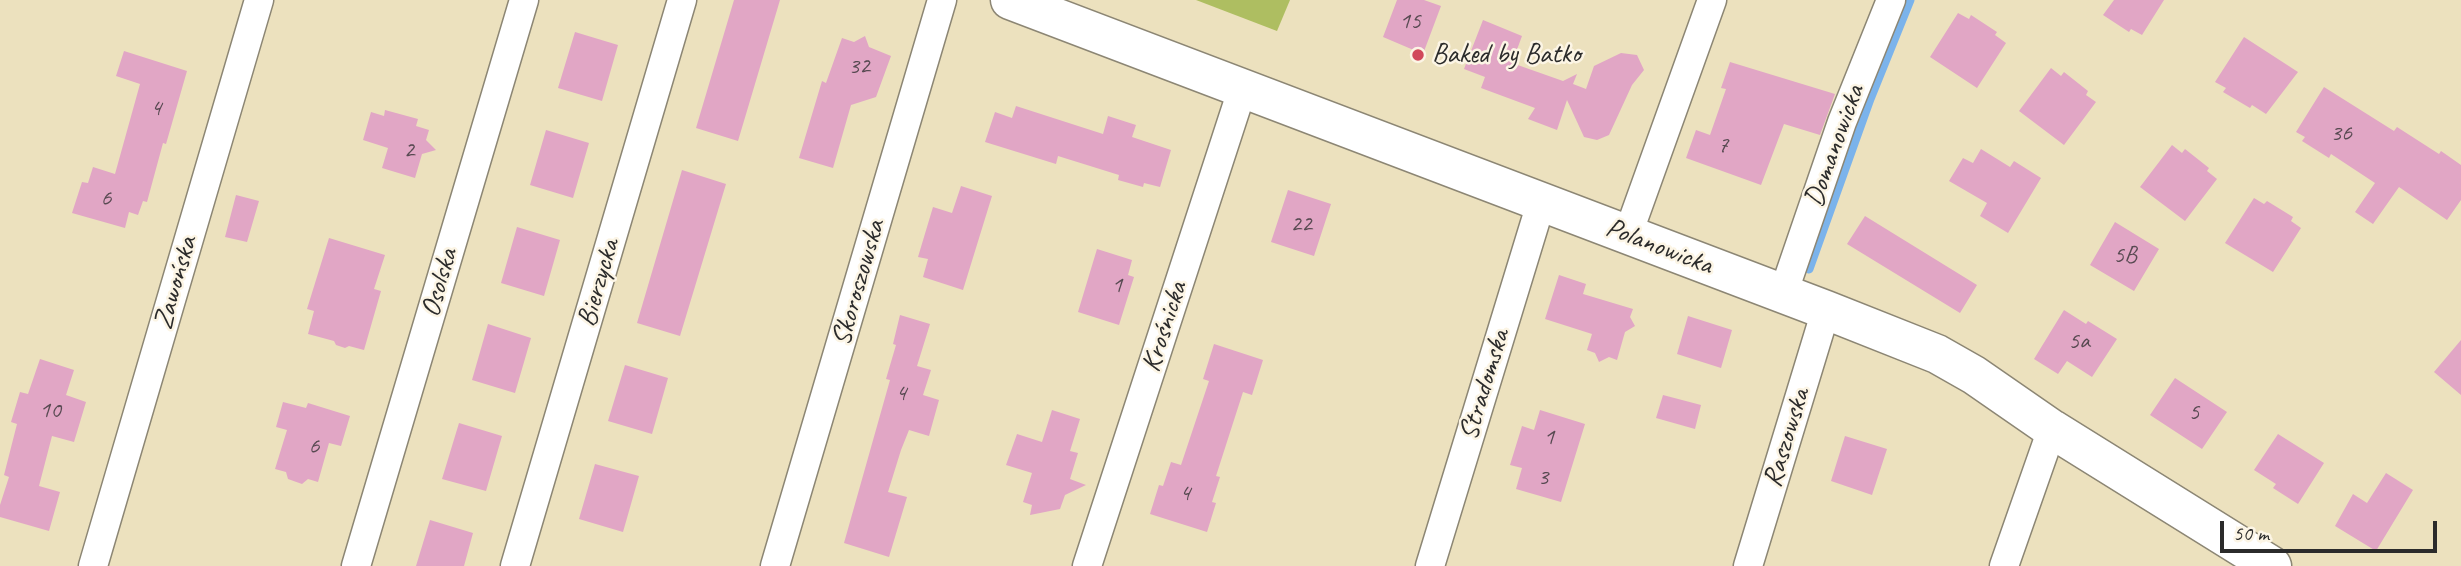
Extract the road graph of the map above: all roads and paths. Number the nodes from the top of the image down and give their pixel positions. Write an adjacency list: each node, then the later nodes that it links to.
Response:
1 (259, 0): 14 (street, Zawońska)
2 (524, 0): 15 (street, Osolska)
3 (682, 0): 16 (street, Bierzycka)
4 (942, 0): 17 (street, Skoroszowska)
5 (1010, 0): 8 (street, Polanowicka)
6 (1712, 0): 10 (street)
7 (1891, 0): 11 (street, Domanowicka)
8 (1243, 87): 9 (street, Polanowicka); 18 (street, Krośnicka)
9 (1541, 203): 10 (street, Polanowicka); 19 (street, Stradomska)
10 (1629, 234): 11 (street, Polanowicka)
11 (1783, 294): 12 (street, Polanowicka)
12 (1826, 310): 13 (street, Polanowicka); 20 (street, Raszowska)
13 (2053, 429): 21 (street); 22 (street, Polanowicka)
14 (93, 566)
15 (356, 566)
16 (515, 566)
17 (775, 566)
18 (1087, 566)
19 (1430, 566)
20 (1748, 566)
21 (2004, 566)
22 (2272, 566)

